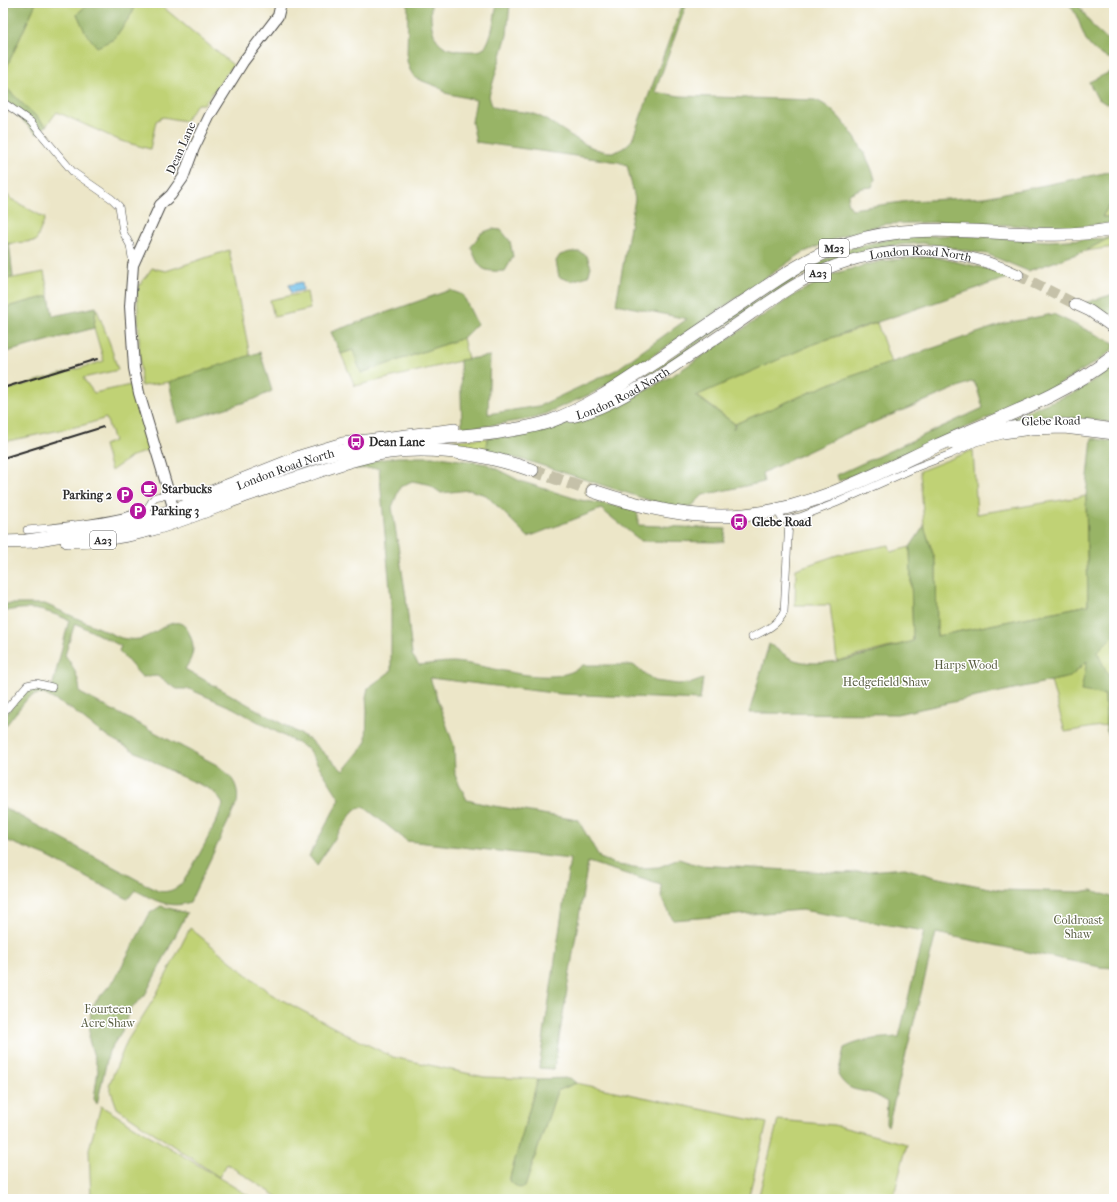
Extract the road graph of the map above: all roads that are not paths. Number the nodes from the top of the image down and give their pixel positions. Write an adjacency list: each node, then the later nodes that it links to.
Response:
1 (6, 3): 3 (street)
2 (281, 3): 6 (street, Dean Lane)
3 (3, 9)
4 (3, 102): 6 (street)
5 (1114, 230): 11 (highway, M23)
6 (133, 265): 18 (street, Dean Lane)
7 (1018, 275): 11 (main road, London Road North / A23)
8 (1075, 304): 9 (main road)
9 (1114, 328)
10 (1114, 356): 15 (highway)
11 (550, 422): 19 (highway, London Road North / A23)
12 (455, 427): 19 (street, London Road North)
13 (1114, 429): 15 (main road)
14 (1114, 436): 22 (street, Glebe Road)
15 (937, 445): 20 (highway)
16 (532, 470): 21 (highway, London Road North / A23)
17 (592, 491): 20 (highway)
18 (169, 493): 19 (street); 21 (street, Dean Lane); 23 (street)
19 (196, 499): 21 (highway, London Road North / A23)
20 (777, 510): 22 (street)
21 (176, 516): 23 (highway, A23); 24 (highway, A23)
22 (789, 520): 26 (street)
23 (115, 521): 24 (highway, A23)
24 (27, 535): 25 (highway, A23)
25 (3, 542)
26 (752, 637)
27 (52, 687): 28 (street)
28 (3, 713)

